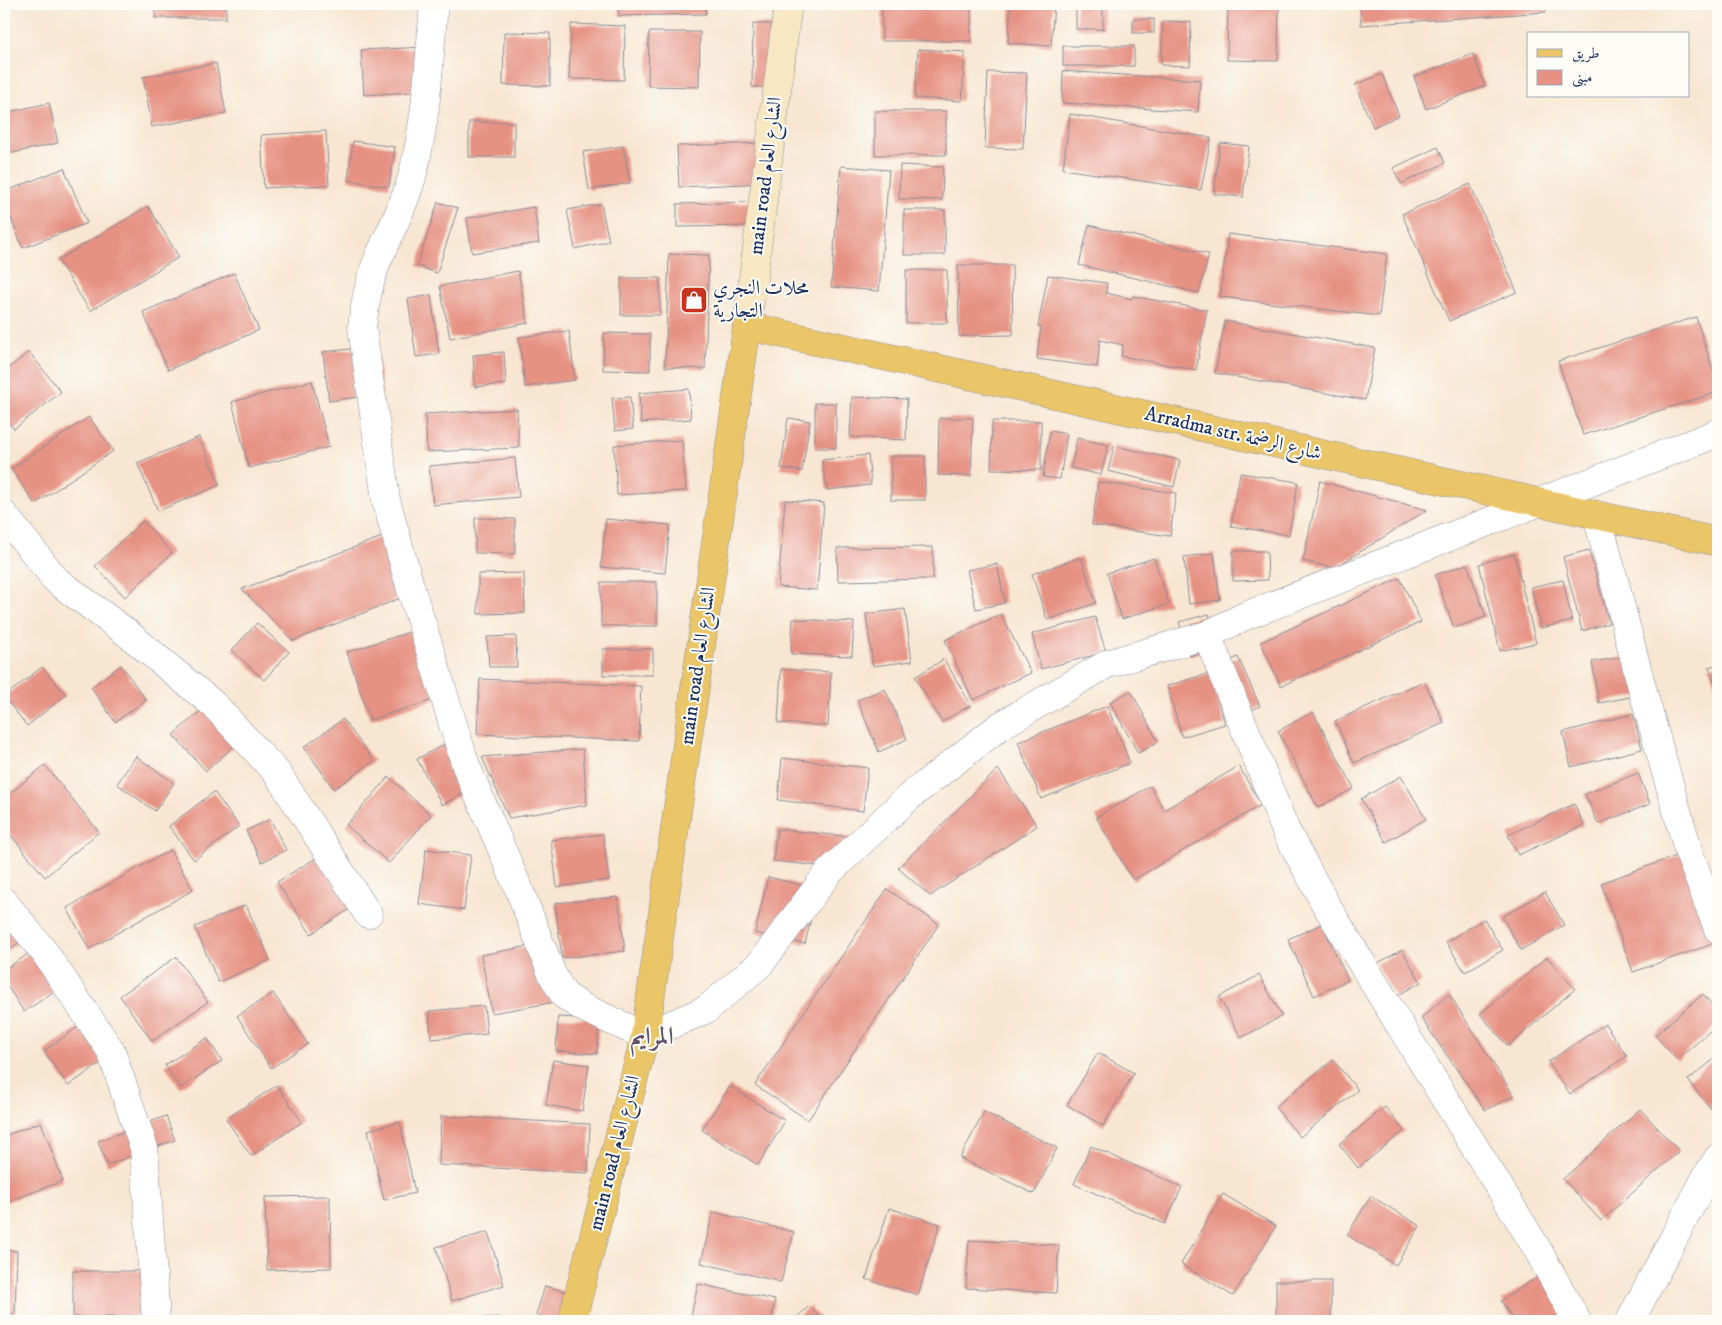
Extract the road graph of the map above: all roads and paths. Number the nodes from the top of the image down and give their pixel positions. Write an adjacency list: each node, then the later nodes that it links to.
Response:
1 (434, 4): 13 (street)
2 (788, 4): 3 (main road, main road الشارع العام)
3 (747, 326): 5 (main road, Arradma str. شارع الرضمة); 13 (main road, main road الشارع العام)
4 (1718, 433): 5 (street)
5 (1539, 502): 7 (main road, Arradma str. شارع الرضمة); 9 (street)
6 (4, 515): 11 (street)
7 (1597, 515): 8 (main road, Arradma str. شارع الرضمة); 12 (street)
8 (1718, 542)
9 (1207, 635): 13 (street); 17 (street)
10 (4, 902): 15 (street)
11 (368, 914)
12 (1718, 929)
13 (645, 1036): 16 (main road, main road الشارع العام)
14 (1718, 1158): 18 (street)
15 (156, 1321)
16 (572, 1321)
17 (1577, 1321)
18 (1630, 1321)

